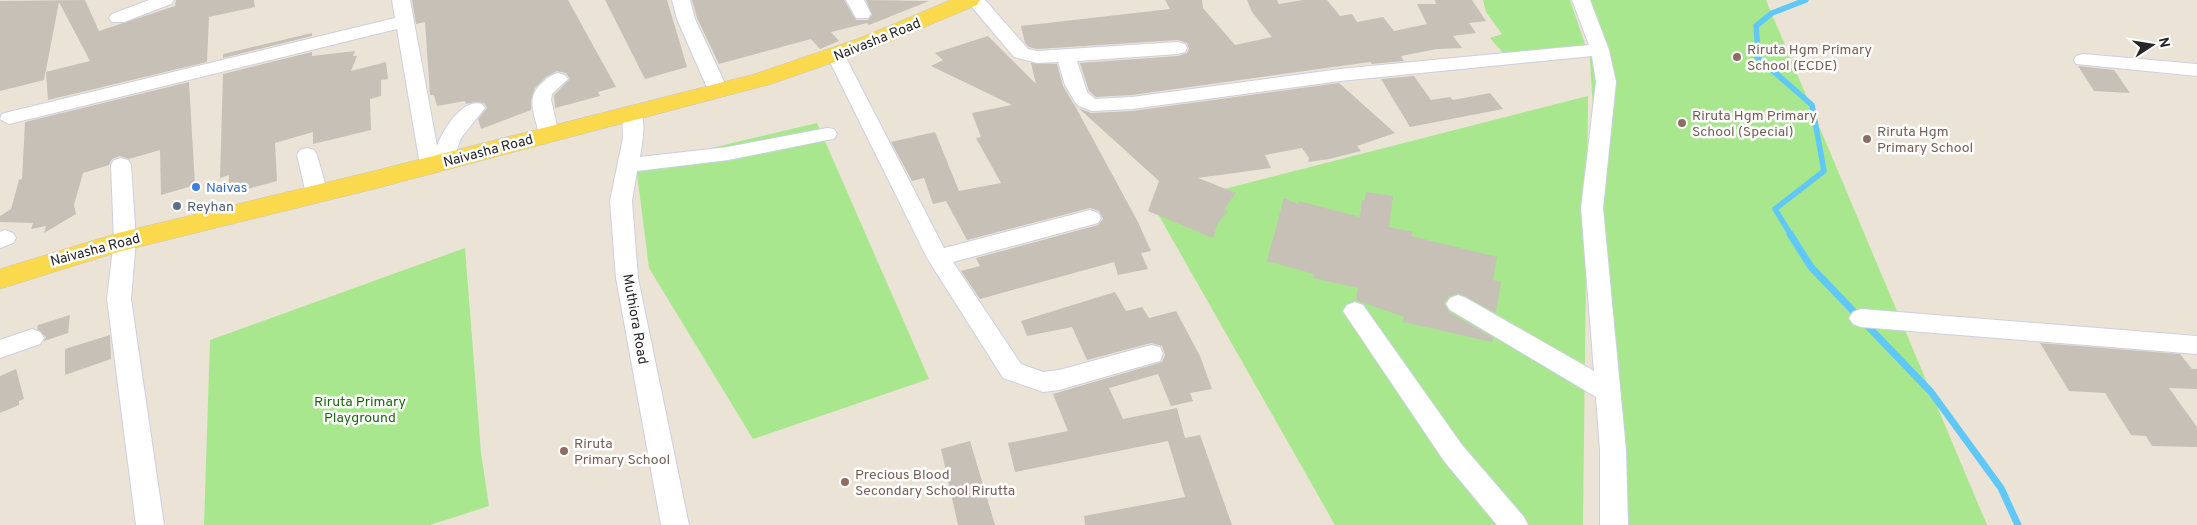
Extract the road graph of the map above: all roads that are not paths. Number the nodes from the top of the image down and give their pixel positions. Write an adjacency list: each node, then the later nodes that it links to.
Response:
1 (165, 0): 7 (street)
2 (401, 0): 8 (street)
3 (681, 0): 16 (street)
4 (969, 0): 11 (main road, Naivasha Road)
5 (975, 0): 12 (street)
6 (1581, 0): 10 (street)
7 (118, 18)
8 (406, 21): 19 (street); 23 (street)
9 (1178, 48): 12 (street)
10 (1600, 50): 12 (street); 38 (street)
11 (836, 56): 16 (main road, Naivasha Road); 29 (street)
12 (1066, 56)
13 (2083, 60): 14 (street)
14 (2197, 70)
15 (558, 79): 20 (street)
16 (718, 90): 18 (main road, Naivasha Road)
17 (475, 108): 23 (street)
18 (632, 112): 20 (main road, Naivasha Road); 24 (street, Muthiora Road)
19 (9, 118)
20 (549, 134): 23 (main road, Naivasha Road)
21 (828, 134): 24 (street)
22 (307, 155): 26 (street)
23 (437, 163): 26 (main road, Naivasha Road)
24 (628, 165): 40 (street, Muthiora Road)
25 (122, 166): 28 (street)
26 (317, 194): 28 (main road, Naivasha Road)
27 (1090, 218): 29 (street)
28 (125, 240): 30 (main road, Naivasha Road); 39 (street)
29 (938, 258): 37 (street)
30 (0, 279)
31 (1458, 304): 38 (street)
32 (1355, 311): 41 (street)
33 (1861, 318): 35 (street)
34 (32, 338): 36 (street)
35 (2197, 345)
36 (0, 349)
37 (1152, 354)
38 (1607, 391): 42 (street)
39 (150, 525)
40 (675, 525)
41 (1514, 525)
42 (1614, 525)

